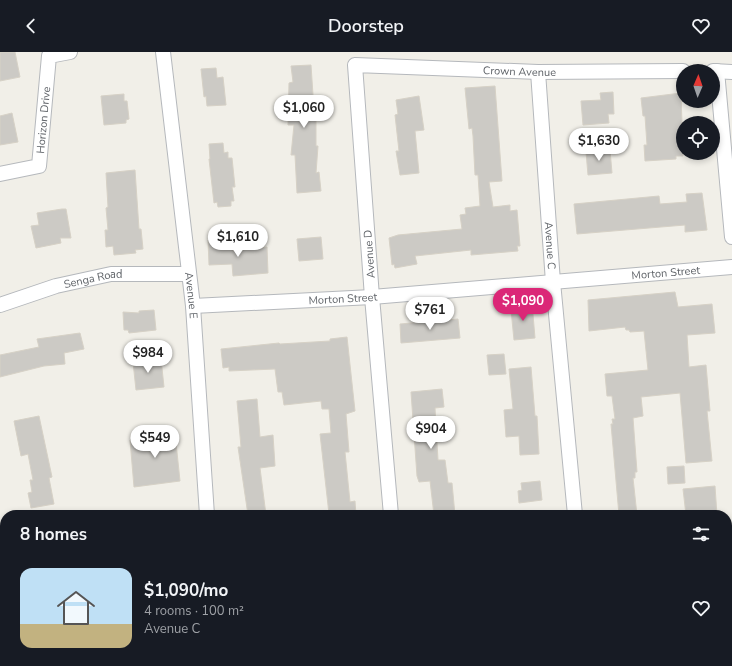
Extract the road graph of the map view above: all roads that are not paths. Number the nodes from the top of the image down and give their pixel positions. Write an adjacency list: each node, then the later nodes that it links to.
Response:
1 (70, 52): 9 (street, Horizon Drive)
2 (163, 52): 12 (street, Avenue E)
3 (355, 65): 6 (street, Crown Avenue); 14 (street, Avenue D)
4 (676, 71): 6 (street, Crown Avenue)
5 (720, 71): 7 (street)
6 (538, 72): 13 (street, Avenue C)
7 (732, 72)
8 (719, 108): 10 (street)
9 (0, 174)
10 (732, 237)
11 (732, 267): 13 (street, Morton Street)
12 (189, 274): 15 (street, Senga Road); 16 (street, Avenue E)
13 (553, 282): 14 (street, Morton Street); 19 (street, Avenue C)
14 (372, 297): 16 (street, Morton Street); 18 (street, Avenue D)
15 (0, 305)
16 (193, 306): 17 (street, Avenue E)
17 (207, 510)
18 (391, 510)
19 (575, 510)

